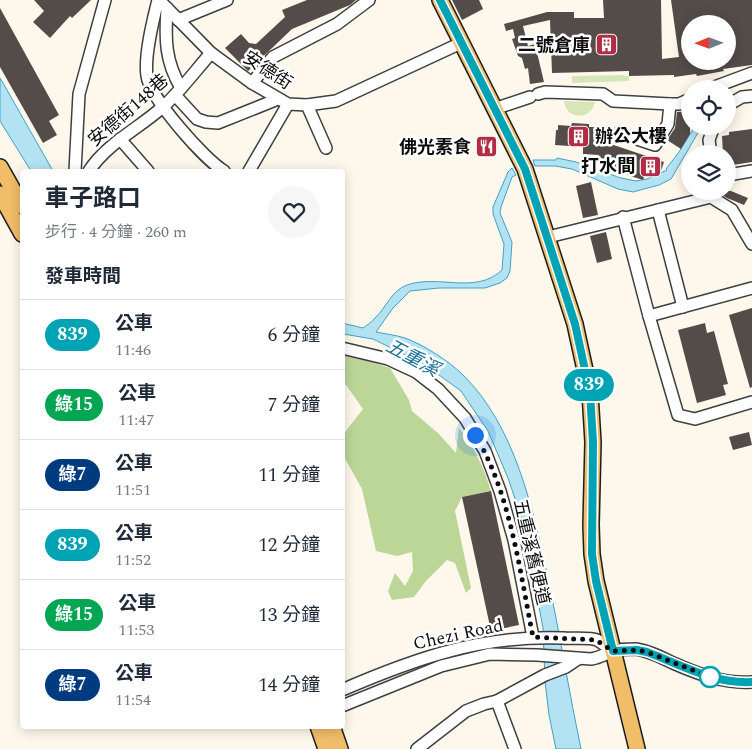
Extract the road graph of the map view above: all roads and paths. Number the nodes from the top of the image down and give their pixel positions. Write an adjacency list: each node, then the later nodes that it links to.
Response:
1 (105, 0): 25 (street)
2 (227, 0): 6 (street)
3 (370, 0): 11 (street)
4 (440, 0): 7 (main road)
5 (162, 3): 6 (street, 安德街); 12 (street); 19 (street)
6 (178, 20): 8 (street, 安德街)
7 (461, 43): 18 (street, 安德街); 20 (main road)
8 (211, 53): 11 (street, 安德街); 12 (street, 安德街148巷)
9 (752, 73): 10 (street)
10 (733, 80)
11 (252, 83): 15 (street, 安德街)
12 (178, 91): 15 (street); 19 (street, 安德街148巷)
13 (752, 96): 14 (street)
14 (736, 100)
15 (283, 102): 18 (street, 安德街); 29 (street)
16 (681, 103): 20 (street)
17 (681, 104): 21 (street)
18 (307, 105): 23 (street)
19 (164, 106): 22 (street, 安德街148巷); 28 (street)
20 (494, 109): 37 (main road)
21 (618, 133)
22 (120, 139): 26 (street, 安德街148巷); 27 (street)
23 (326, 148)
24 (0, 167): 33 (main road)
25 (75, 169)
26 (90, 169)
27 (146, 169)
28 (220, 169)
29 (250, 169)
30 (752, 172): 31 (street)
31 (736, 174)
32 (0, 194): 36 (main road)
33 (20, 202)
34 (658, 210): 35 (street); 38 (street); 40 (street)
35 (623, 218): 37 (street); 41 (street)
36 (20, 230)
37 (548, 237): 45 (main road)
38 (752, 244)
39 (752, 288): 40 (street)
40 (683, 307): 41 (street)
41 (650, 316): 43 (street)
42 (345, 349): 44 (street, 五重溪舊便道)
43 (752, 402)
44 (533, 637): 45 (street, Chezi Road); 50 (street, Chezi Road)
45 (613, 651): 47 (street, Chezi Road); 49 (street, Chezi Road); 59 (main road)
46 (537, 655): 47 (street, Chezi Road); 48 (street); 52 (street, Chezi Road)
47 (578, 658): 48 (street)
48 (545, 675): 51 (street)
49 (752, 682)
50 (345, 689)
51 (498, 701): 57 (street); 58 (street)
52 (345, 705)
53 (319, 729): 55 (main road)
54 (333, 729): 56 (main road)
55 (326, 749)
56 (340, 749)
57 (417, 749)
58 (515, 749)
59 (637, 749)

